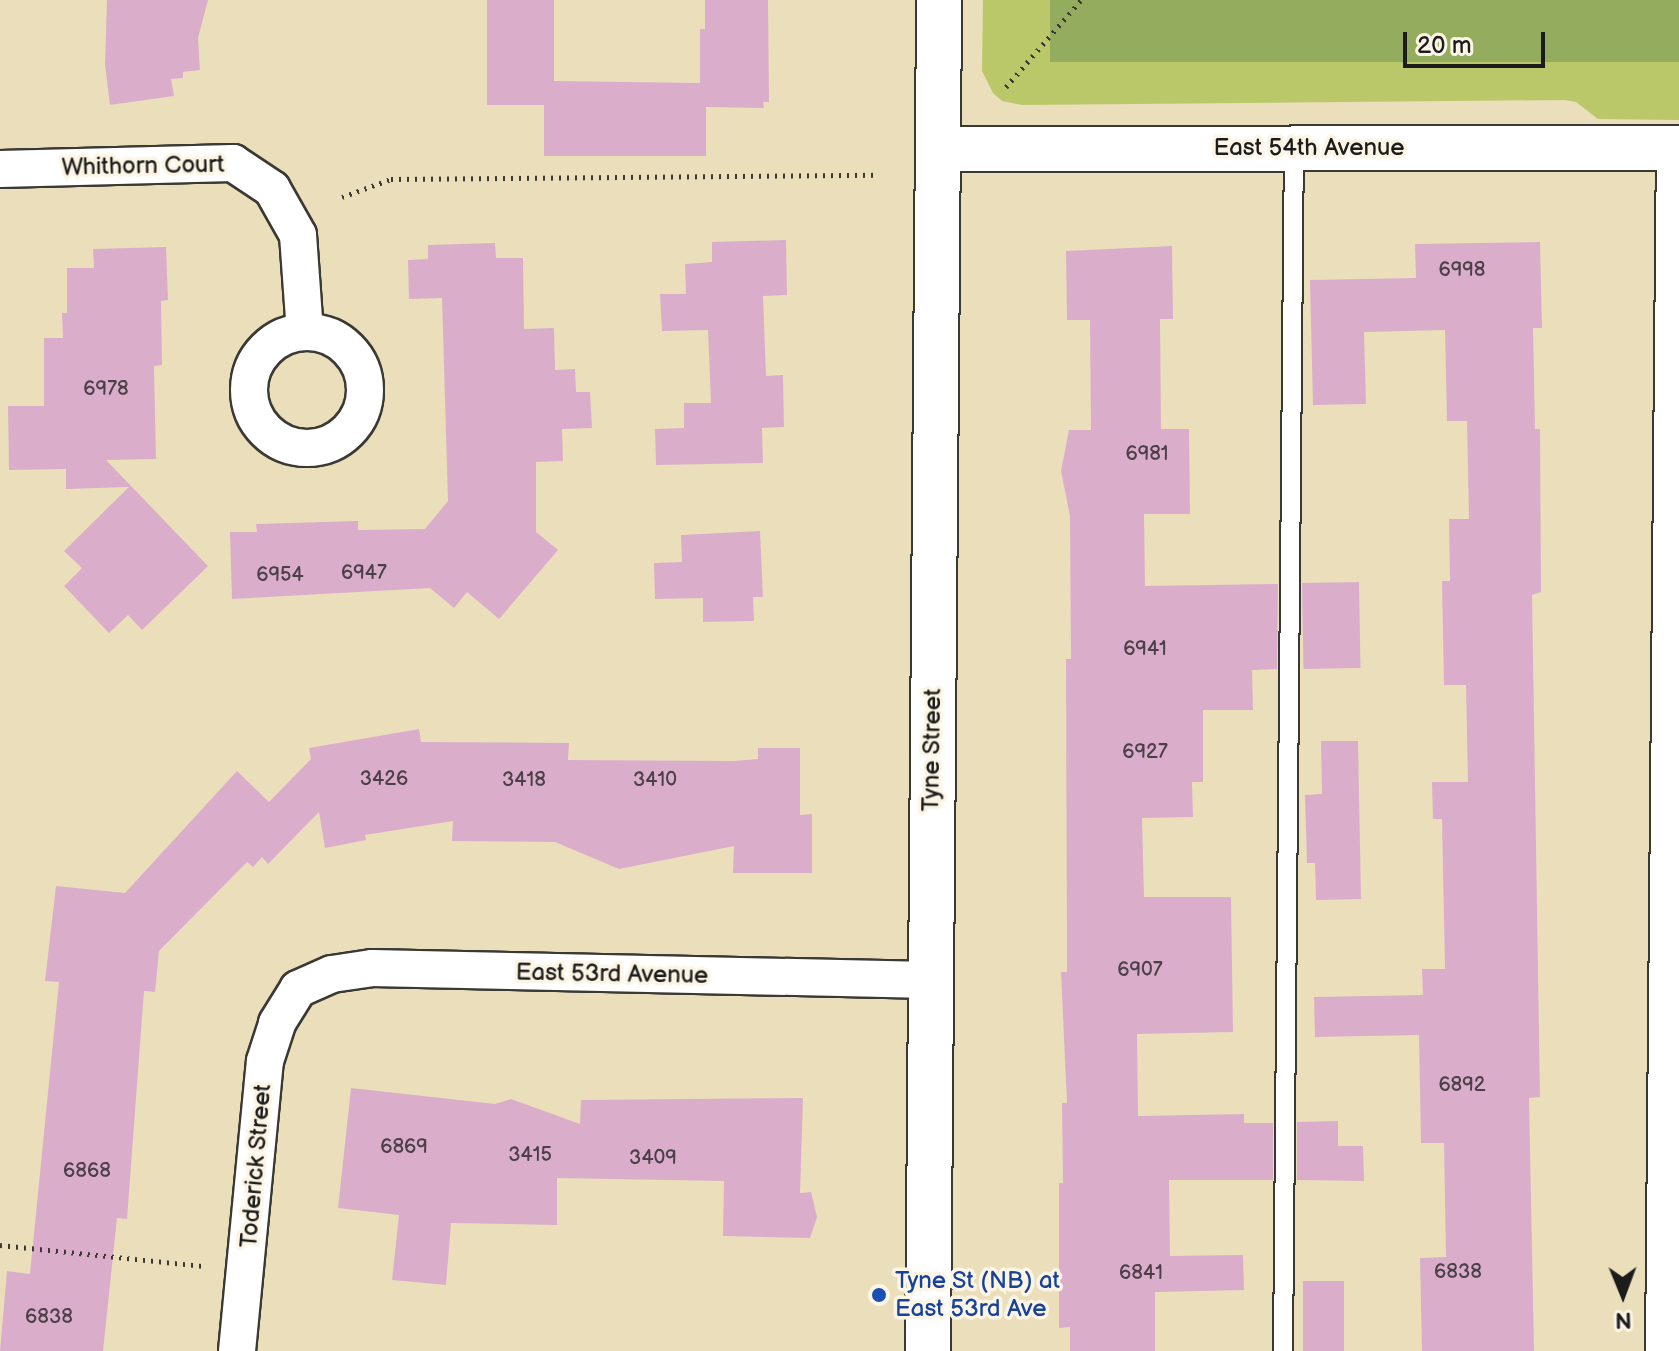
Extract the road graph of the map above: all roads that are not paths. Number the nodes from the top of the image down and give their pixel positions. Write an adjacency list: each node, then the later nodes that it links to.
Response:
1 (939, 0): 4 (street, Tyne Street)
2 (1294, 148): 3 (street, East 54th Avenue); 4 (street, East 54th Avenue); 11 (lane)
3 (1677, 148): 12 (street)
4 (938, 149): 7 (street, Tyne Street)
5 (0, 169): 6 (street, Whithorn Court)
6 (305, 332)
7 (930, 980): 8 (street, East 53rd Avenue); 10 (street, Tyne Street)
8 (298, 989): 9 (street, Toderick Street)
9 (237, 1351)
10 (928, 1351)
11 (1283, 1351)
12 (1664, 1351)

